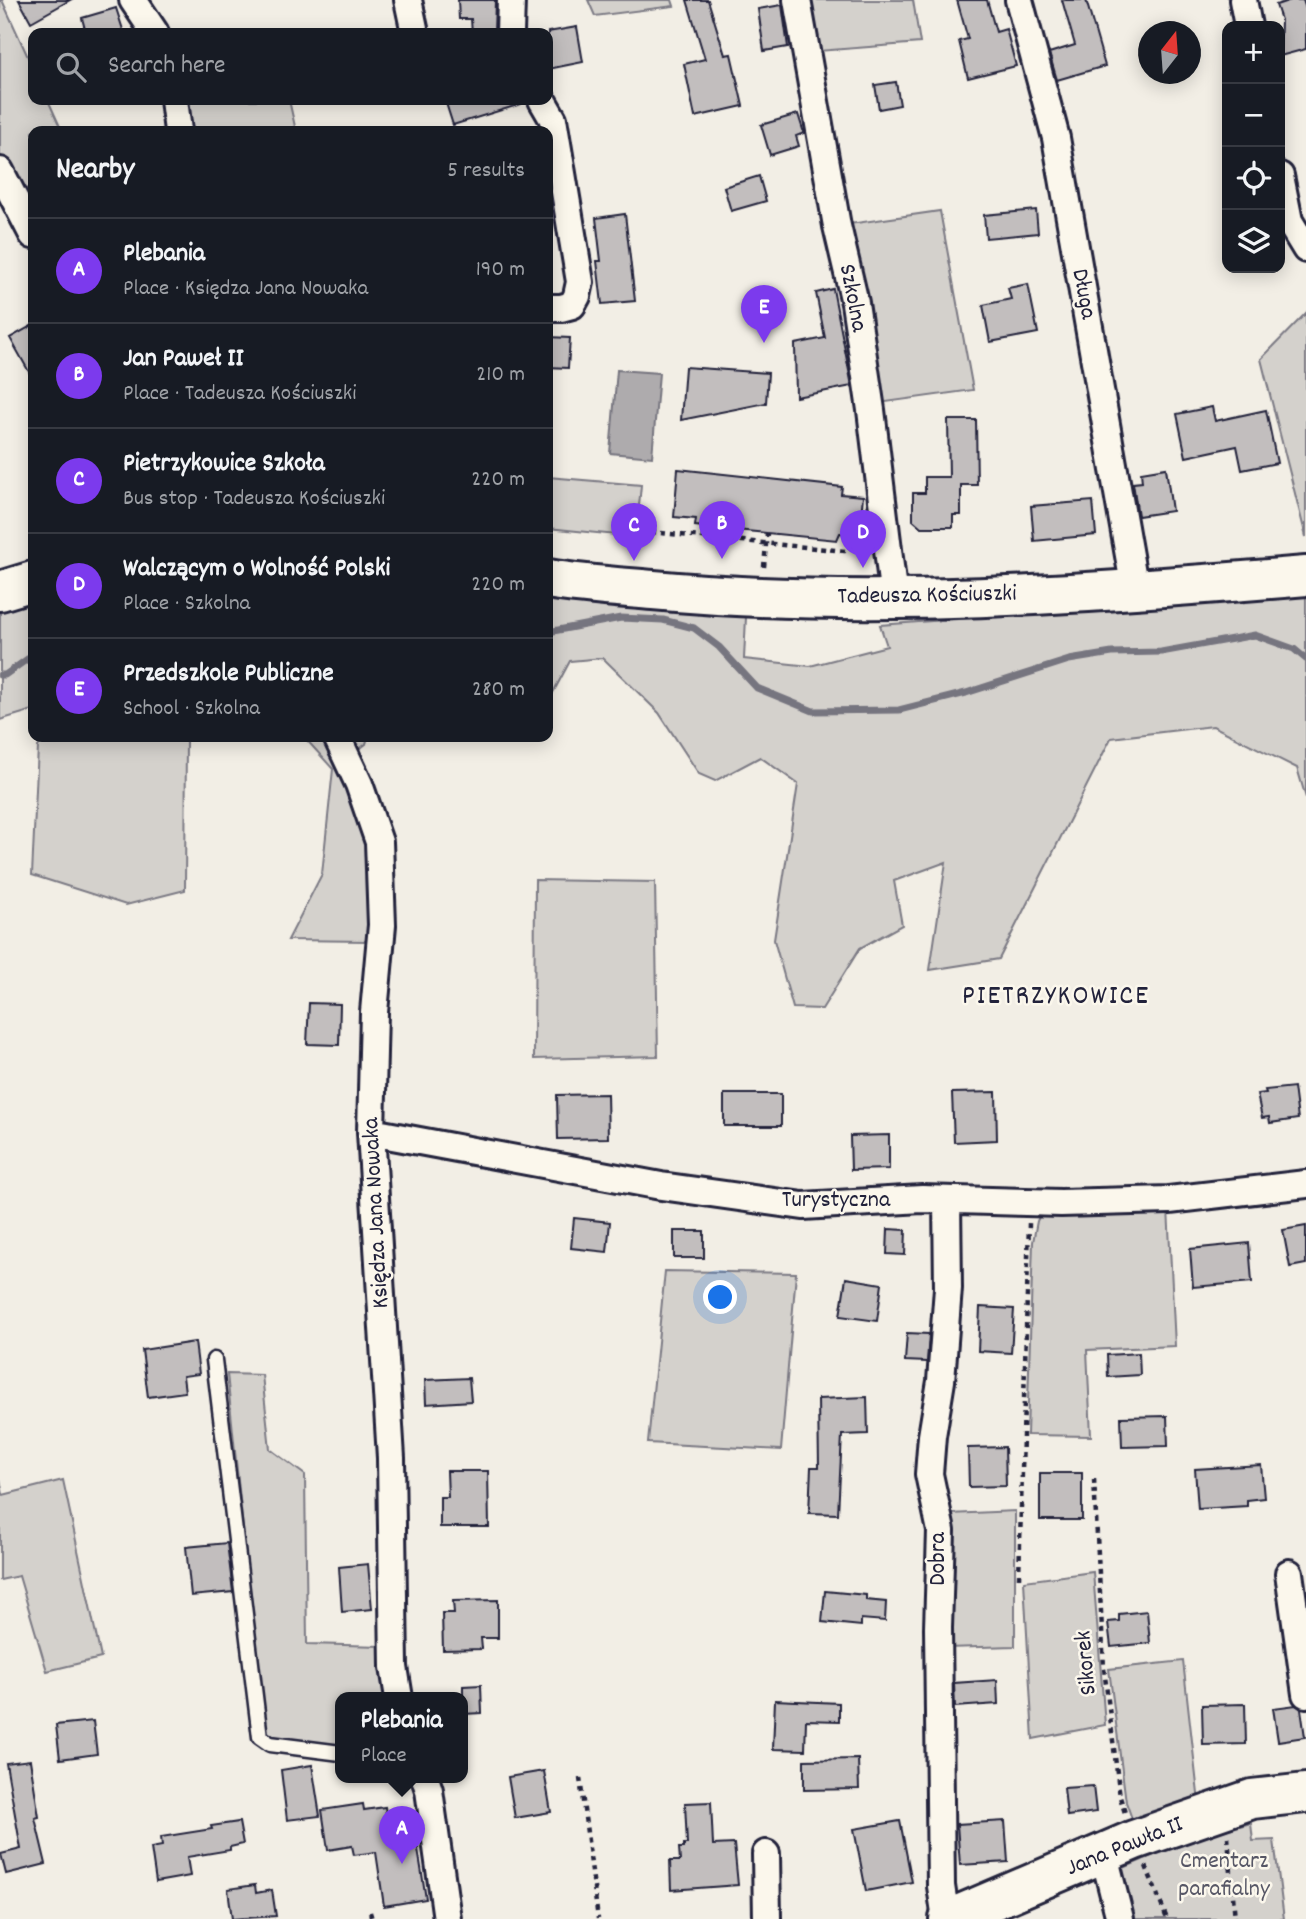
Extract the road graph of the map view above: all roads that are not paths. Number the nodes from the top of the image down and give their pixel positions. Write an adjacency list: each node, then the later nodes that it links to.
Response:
1 (133, 0): 8 (street)
2 (408, 0): 9 (street)
3 (510, 0): 10 (street)
4 (797, 0): 24 (street, Szkolna)
5 (1019, 0): 22 (street, Długa)
6 (1243, 0): 7 (street)
7 (1247, 21)
8 (152, 28)
9 (414, 28)
10 (510, 28)
11 (174, 105): 13 (street)
12 (545, 105): 18 (street)
13 (177, 126)
14 (0, 171): 16 (street)
15 (1285, 198): 17 (street)
16 (28, 225)
17 (1306, 249)
18 (553, 308)
19 (1306, 576): 22 (street, Tadeusza Kościuszki)
20 (553, 579): 24 (street, Tadeusza Kościuszki)
21 (28, 583): 23 (street)
22 (1135, 590): 24 (street, Tadeusza Kościuszki)
23 (0, 591)
24 (894, 599)
25 (339, 742): 26 (street, Księdza Jana Nowaka)
26 (371, 1132): 28 (street, Turystyczna); 31 (street, Księdza Jana Nowaka)
27 (1306, 1184): 28 (street, Turystyczna)
28 (947, 1200): 40 (street, Dobra)
29 (214, 1360): 33 (lane)
30 (1289, 1573): 32 (street)
31 (398, 1692)
32 (1306, 1694)
33 (335, 1752)
34 (427, 1783): 38 (street)
35 (1306, 1793): 36 (street, Jana Pawła II)
36 (1127, 1851): 40 (street, Jana Pawła II); 41 (street)
37 (766, 1854): 39 (street)
38 (447, 1919)
39 (767, 1919)
40 (948, 1919)
41 (1120, 1919)

